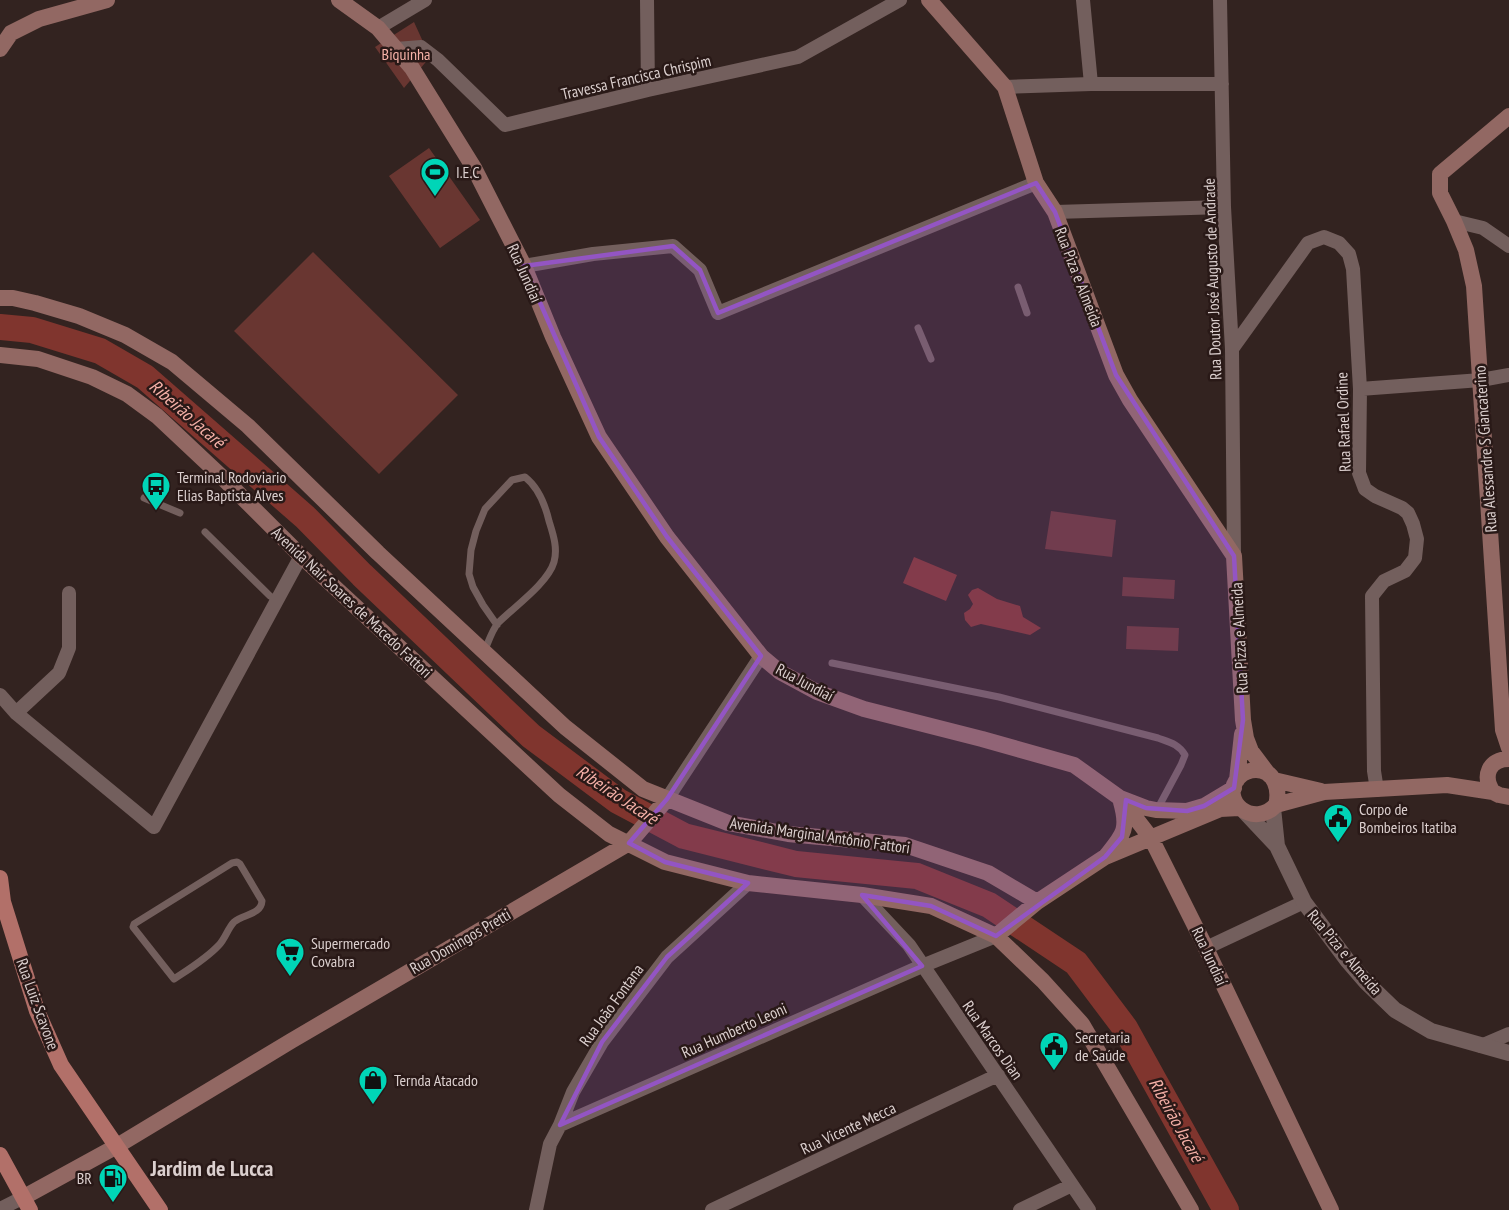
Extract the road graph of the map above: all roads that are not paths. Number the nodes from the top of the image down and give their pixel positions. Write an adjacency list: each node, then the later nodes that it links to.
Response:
1 (107, 0): 10 (main road)
2 (339, 0): 9 (main road, Rua Jundiaí)
3 (425, 0): 9 (street)
4 (647, 0): 15 (street)
5 (900, 0): 15 (street, Travessa Francisca Chrispim)
6 (929, 0): 14 (main road, Rua Piza e Almeida)
7 (1083, 0): 12 (street)
8 (1220, 0): 13 (street, Rua Doutor José Augusto de Andrade)
9 (378, 28): 11 (main road, Rua Jundiaí)
10 (0, 48)
11 (396, 49): 15 (street, Travessa Francisca Chrispim); 22 (main road, Rua Jundiaí)
12 (1091, 84): 13 (street); 14 (street)
13 (1222, 84): 18 (street, Rua Doutor José Augusto de Andrade)
14 (1005, 87): 17 (main road, Rua Piza e Almeida)
15 (648, 90)
16 (1509, 116): 20 (main road, Rua Alessandre S Giancaterino)
17 (1036, 183): 19 (main road, Rua Piza e Almeida); 22 (street)
18 (1224, 207): 19 (street); 27 (street, Rua Doutor José Augusto de Andrade)
19 (1055, 212): 37 (main road, Rua Piza e Almeida)
20 (1454, 220): 21 (street); 31 (main road, Rua Alessandre S Giancaterino)
21 (1509, 246)
22 (524, 266): 42 (main road, Rua Jundiaí)
23 (1018, 287): 25 (lane)
24 (0, 298): 41 (main road, Avenida Marginal Antônio Fattori)
25 (1027, 313)
26 (918, 328): 29 (lane)
27 (1232, 349): 32 (street, Rua Rafael Ordine); 37 (street, Rua Doutor José Augusto de Andrade)
28 (0, 355): 36 (main road, Avenida Nair Soares de Macedo Fattori)
29 (931, 359)
30 (1509, 375): 31 (street)
31 (1481, 380): 32 (street); 47 (main road, Rua Alessandre S Giancaterino)
32 (1360, 389): 53 (street, Rua Rafael Ordine)
33 (144, 498): 34 (lane)
34 (180, 513)
35 (205, 532): 39 (lane)
36 (301, 556): 39 (street); 62 (main road, Avenida Nair Soares de Macedo Fattori)
37 (1234, 556): 46 (main road, Rua Pizza e Almeida)
38 (69, 593): 45 (street)
39 (277, 600): 45 (street)
40 (496, 624): 40 (lane); 41 (lane)
41 (484, 652): 57 (main road, Avenida Marginal Antônio Fattori)
42 (760, 656): 56 (main road, Rua Jundiaí); 57 (street, Rua Domingos Pretti)
43 (832, 663): 59 (lane)
44 (0, 695): 45 (street)
45 (16, 713)
46 (1243, 720): 50 (main road, Rua Pizza e Almeida); 51 (main road, Rua Pizza e Almeida)
47 (1503, 730): 48 (main road, Rua Alessandre S Giancaterino); 49 (main road, Rua Alessandre S Giancaterino)
48 (1509, 748)
49 (1497, 765): 52 (main road); 55 (main road)
50 (1271, 777): 51 (main road); 54 (main road); 58 (main road)
51 (1235, 784): 59 (main road); 60 (main road)
52 (1448, 785): 53 (main road); 55 (main road)
53 (1377, 790): 54 (main road)
54 (1324, 792): 58 (main road)
55 (1501, 794)
56 (1120, 798): 59 (main road); 61 (main road, Rua Jundiaí); 64 (main road)
57 (664, 802): 62 (main road, Rua Domingos Pretti); 70 (main road, Avenida Marginal Antônio Fattori)
58 (1275, 807): 60 (main road); 63 (street)
59 (1156, 810)
60 (1242, 810): 61 (main road); 63 (street)
61 (1151, 838): 64 (main road); 72 (main road, Rua Jundiaí)
62 (631, 840): 67 (main road, Avenida Nair Soares de Macedo Fattori); 79 (main road, Rua Domingos Pretti)
63 (1277, 846): 69 (street, Rua Piza e Almeida)
64 (1105, 857): 70 (main road)
65 (0, 878): 79 (main road, Rua Luiz Scavone)
66 (206, 879): 66 (lane)
67 (748, 883): 68 (main road, Avenida Nair Soares de Macedo Fattori); 78 (street, Rua João Fontana)
68 (862, 895): 71 (main road, Avenida Nair Soares de Macedo Fattori); 73 (street, Rua Marcos Dian)
69 (1304, 902): 72 (street); 75 (street, Rua Piza e Almeida)
70 (1034, 906): 71 (main road)
71 (1001, 932): 73 (street, Rua Humberto Leoni); 89 (main road, Avenida Nair Soares de Macedo Fattori)
72 (1206, 948): 90 (main road, Rua Jundiaí)
73 (922, 966): 77 (street, Rua Marcos Dian); 78 (street, Rua Humberto Leoni)
74 (1509, 1034): 75 (street)
75 (1481, 1046): 76 (street, Rua Piza e Almeida)
76 (1509, 1053)
77 (998, 1075): 81 (street, Rua Marcos Dian); 86 (street, Rua Vicente Mecca)
78 (560, 1125): 85 (street, Rua João Fontana)
79 (117, 1146): 82 (main road, Rua Domingos Pretti); 84 (main road, Rua Luiz Scavone)
80 (0, 1155): 82 (main road)
81 (1072, 1185): 87 (street); 88 (street, Rua Marcos Dian)
82 (27, 1204): 83 (street, Rua Domingos Pretti)
83 (0, 1209)
84 (160, 1210)
85 (536, 1210)
86 (712, 1210)
87 (1020, 1210)
88 (1089, 1210)
89 (1191, 1210)
90 (1331, 1210)

